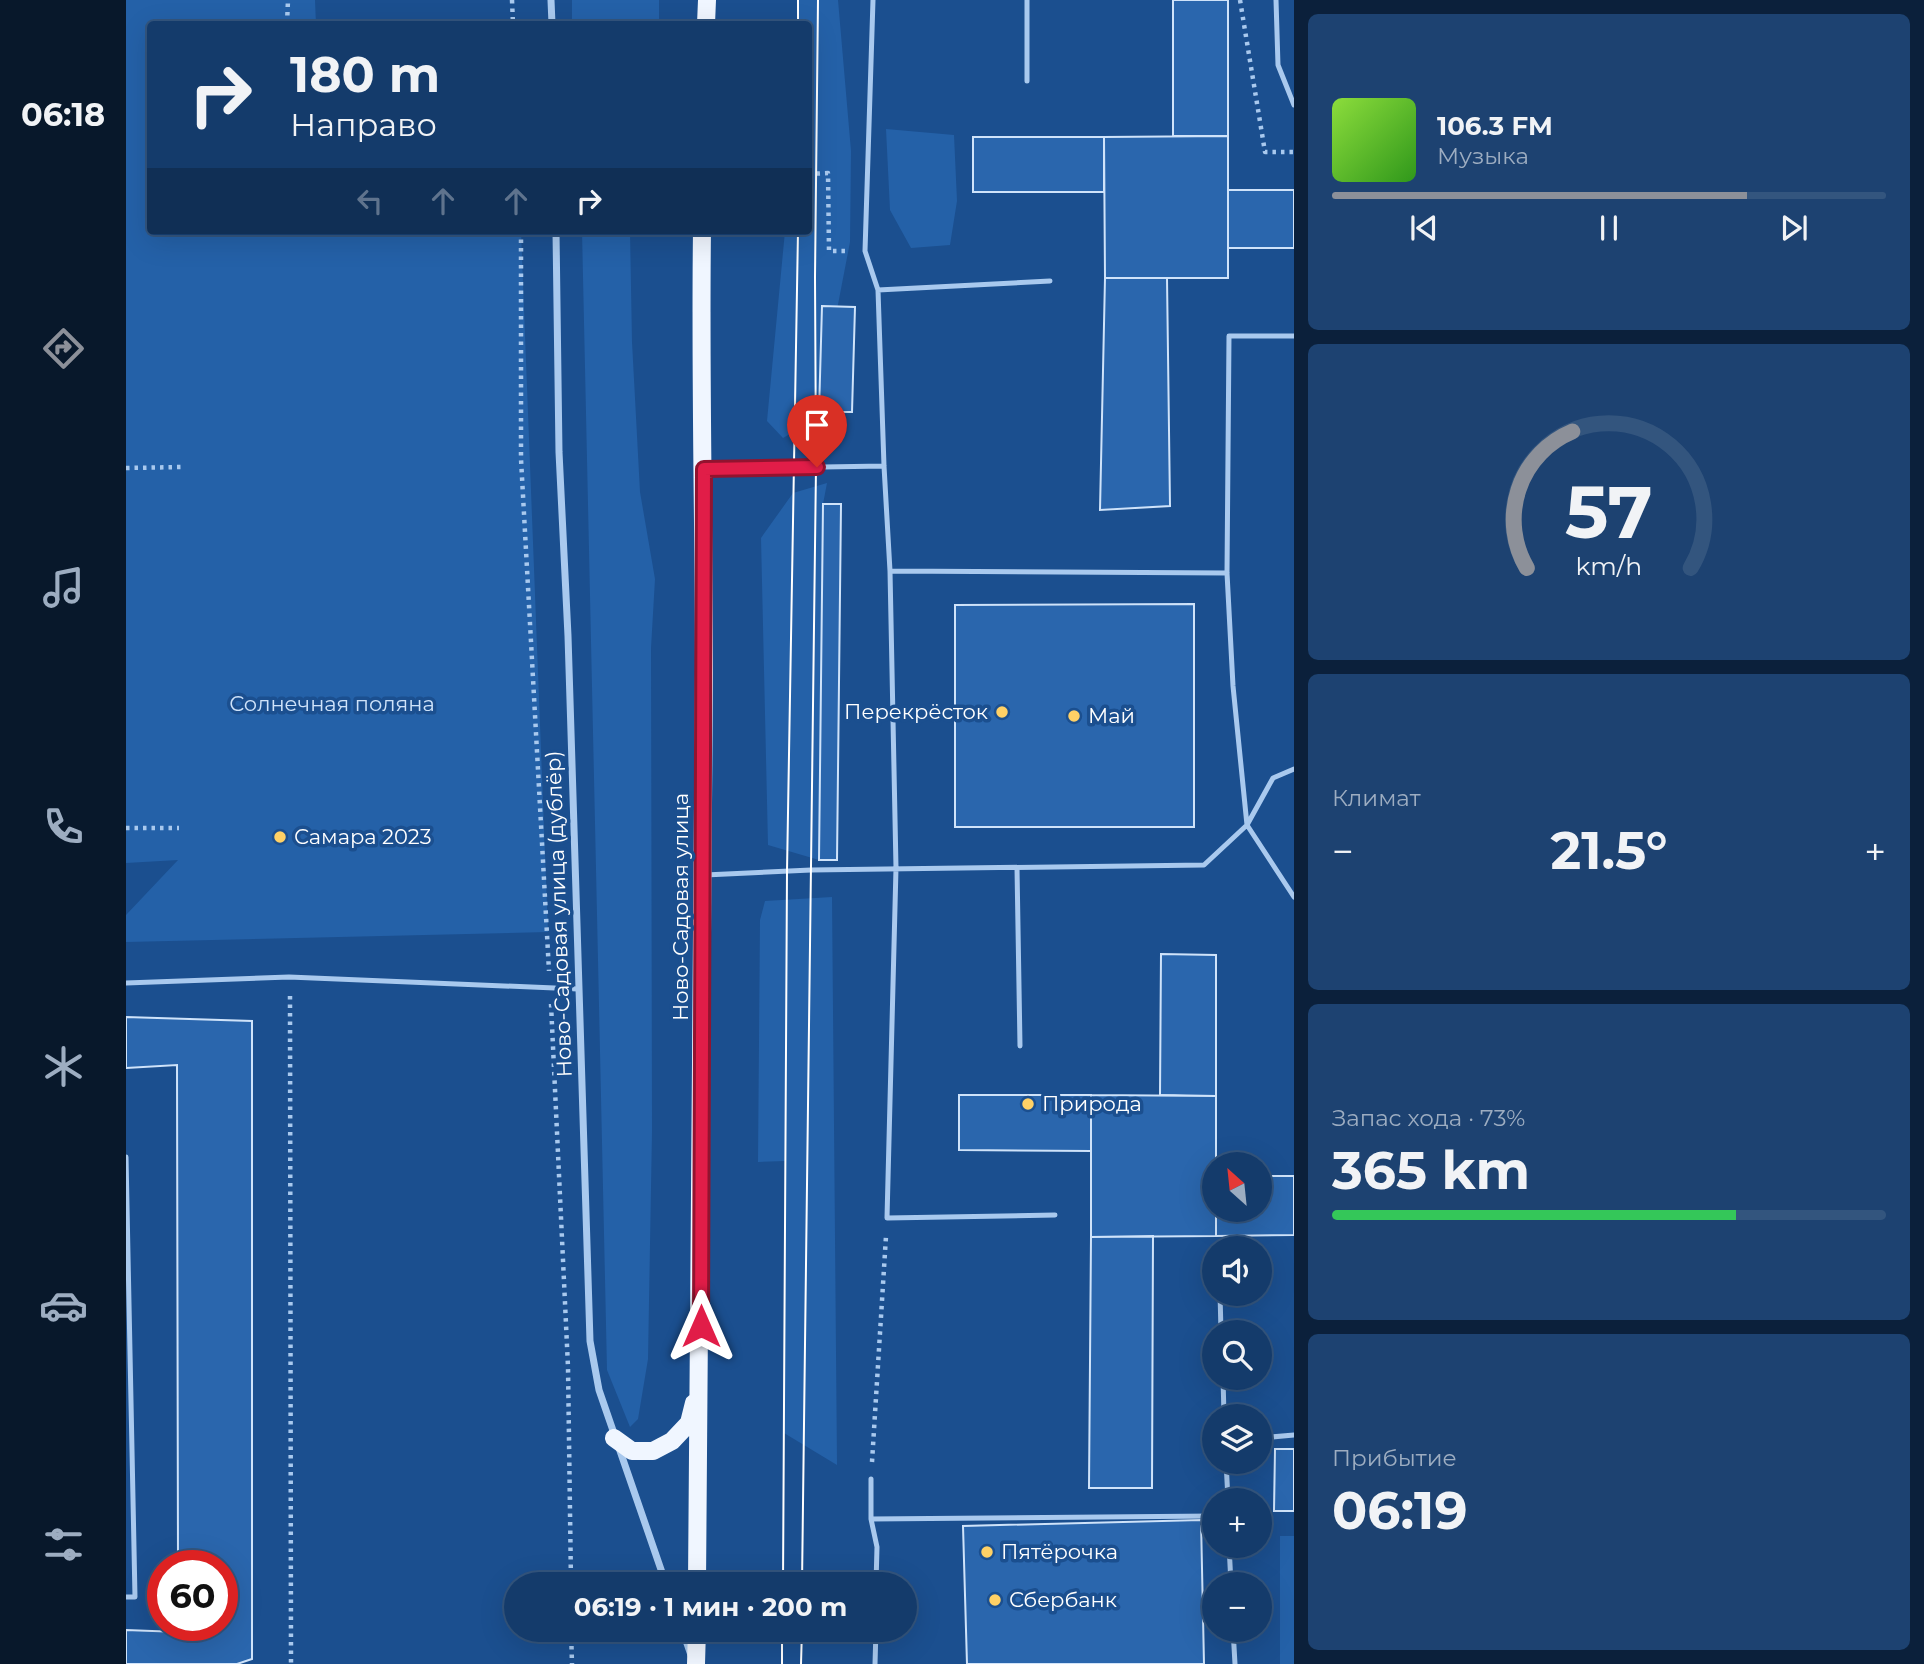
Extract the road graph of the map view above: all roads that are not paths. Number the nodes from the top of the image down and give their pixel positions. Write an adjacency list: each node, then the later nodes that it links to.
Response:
1 (551, 0): 6 (street)
2 (707, 0): 7 (main road)
3 (873, 0): 13 (lane)
4 (1027, 0): 8 (lane)
5 (1276, 0): 9 (lane)
6 (552, 21)
7 (706, 21)
8 (1027, 81)
9 (1294, 105)
10 (556, 235): 26 (street, Ново-Садовая улица (дублёр))
11 (702, 235): 16 (main road, Ново-Садовая улица)
12 (1050, 281): 13 (lane)
13 (878, 290): 15 (lane)
14 (1294, 336): 18 (lane)
15 (884, 466): 16 (lane); 17 (lane)
16 (704, 469): 23 (main road, Ново-Садовая улица)
17 (890, 571): 18 (lane); 21 (lane)
18 (1227, 573): 20 (lane)
19 (1294, 769): 20 (lane)
20 (1247, 825): 22 (lane); 24 (lane)
21 (896, 868): 22 (lane); 23 (lane); 29 (lane)
22 (1017, 868): 27 (lane)
23 (704, 875): 30 (main road, Ново-Садовая улица)
24 (1294, 897)
25 (126, 982): 26 (lane)
26 (578, 989): 33 (street, Ново-Садовая улица (дублёр))
27 (1020, 1045)
28 (126, 1157): 40 (lane)
29 (1055, 1215)
30 (701, 1379): 33 (main road); 38 (main road, Ново-Садовая улица)
31 (1294, 1435): 32 (lane)
32 (1272, 1437)
33 (614, 1438): 37 (street, Ново-Садовая улица (дублёр))
34 (871, 1479): 36 (lane)
35 (1202, 1516): 36 (lane)
36 (871, 1519): 39 (lane)
37 (662, 1572)
38 (697, 1572)
39 (876, 1572)
40 (126, 1597)
41 (687, 1642): 45 (street)
42 (696, 1642): 45 (main road)
43 (876, 1642): 46 (lane)
44 (1234, 1642): 47 (lane)
45 (695, 1664)
46 (875, 1664)
47 (1235, 1664)

